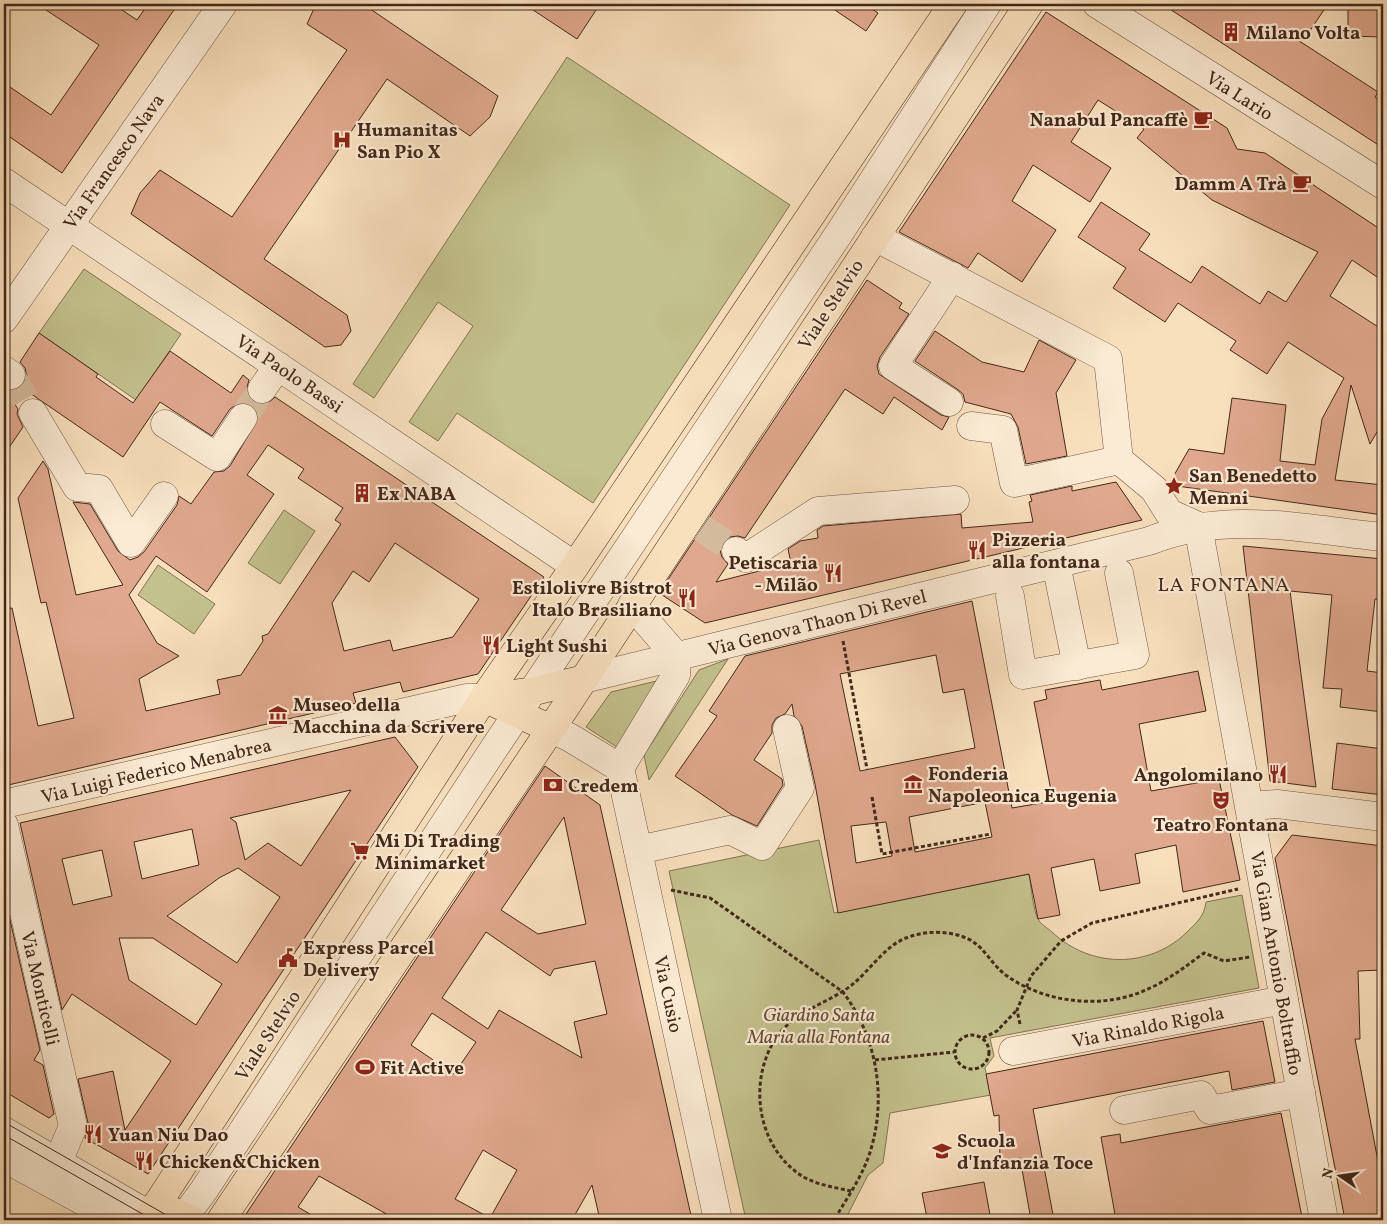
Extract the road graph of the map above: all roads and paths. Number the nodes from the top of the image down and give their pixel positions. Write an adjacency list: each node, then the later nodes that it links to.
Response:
1 (223, 4): 8 (street, Via Francesco Nava)
2 (953, 4): 28 (main road)
3 (988, 4): 36 (street, Viale Stelvio)
4 (1029, 4): 9 (main road, Viale Stelvio)
5 (1097, 4): 7 (street, Via Lario)
6 (4, 182): 8 (street, Via Paolo Bassi)
7 (1383, 185)
8 (69, 225): 11 (street, Via Francesco Nava); 12 (street, Via Paolo Bassi)
9 (875, 237): 10 (street); 31 (main road, Viale Stelvio)
10 (952, 276): 14 (street); 18 (street)
11 (4, 319)
12 (278, 366): 13 (street); 28 (street, Via Paolo Bassi)
13 (262, 389)
14 (949, 402)
15 (243, 418): 16 (street)
16 (165, 424)
17 (971, 426): 18 (street)
18 (1119, 460): 23 (street)
19 (90, 477): 21 (street)
20 (1031, 495): 23 (street)
21 (164, 496)
22 (955, 500): 26 (street)
23 (1169, 513): 24 (street)
24 (1198, 526): 25 (street); 27 (street, Via Genova Thaon Di Revel); 45 (street, Via Gian Antonio Boltraffio)
25 (1383, 537)
26 (736, 551)
27 (1056, 564): 32 (street, Via Genova Thaon Di Revel); 34 (street)
28 (575, 566): 37 (main road, Viale Stelvio)
29 (1119, 573): 34 (street)
30 (1010, 596): 34 (street)
31 (632, 605): 33 (street); 35 (main road, Viale Stelvio)
32 (838, 616): 33 (street, Via Genova Thaon Di Revel); 42 (path)
33 (677, 657): 35 (street, Via Genova Thaon Di Revel); 41 (street)
34 (1077, 666)
35 (584, 679): 36 (main road); 39 (main road, Viale Stelvio)
36 (535, 691): 37 (main road); 38 (street, Viale Stelvio)
37 (484, 698): 38 (main road); 44 (street, Via Luigi Federico Menabrea); 68 (main road, Viale Stelvio)
38 (518, 714): 39 (main road); 68 (street, Viale Stelvio)
39 (552, 729): 41 (street); 70 (main road)
40 (787, 730): 49 (street)
41 (620, 768): 49 (street, Via Cusio)
42 (867, 769)
43 (872, 797): 48 (path)
44 (4, 804)
45 (1250, 806): 46 (street); 55 (street, Via Gian Antonio Boltraffio)
46 (1383, 817)
47 (4, 825): 65 (street, Via Monticelli)
48 (991, 834)
49 (638, 850): 71 (street, Via Cusio)
50 (1241, 888): 53 (path)
51 (674, 891): 54 (path)
52 (1257, 956): 53 (path)
53 (1027, 987): 54 (path); 56 (path)
54 (843, 992): 60 (path); 67 (path)
55 (1284, 1000): 58 (street, Via Rinaldo Rigola); 61 (street, Via Gian Antonio Boltraffio)
56 (1017, 1010): 57 (path); 58 (path)
57 (983, 1038): 59 (path); 59 (path)
58 (1019, 1050)
59 (954, 1052): 60 (path)
60 (875, 1060): 67 (path)
61 (1301, 1094): 62 (street); 73 (street, Via Gian Antonio Boltraffio)
62 (1124, 1110)
63 (4, 1122): 65 (street)
64 (4, 1131): 68 (street)
65 (63, 1150): 68 (street)
66 (4, 1158): 69 (street)
67 (851, 1191): 72 (path)
68 (167, 1217)
69 (118, 1220)
70 (221, 1220)
71 (718, 1220)
72 (834, 1220)
73 (1324, 1220)

